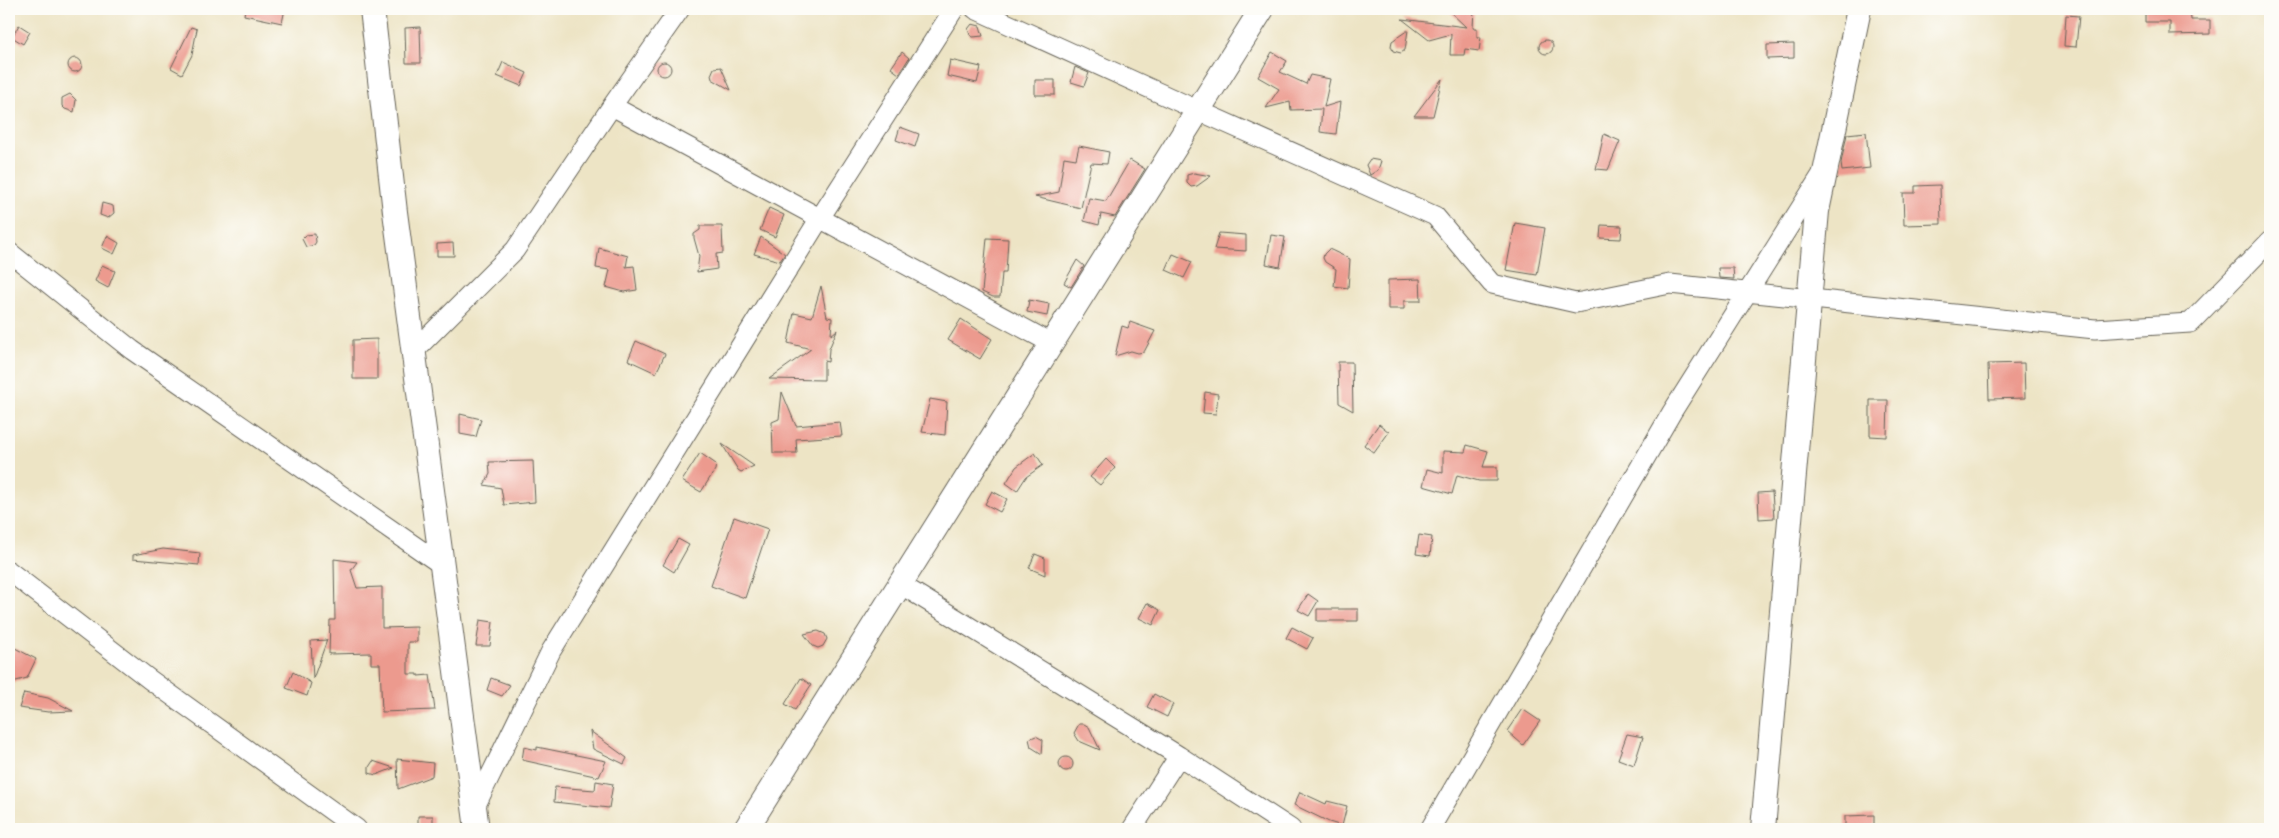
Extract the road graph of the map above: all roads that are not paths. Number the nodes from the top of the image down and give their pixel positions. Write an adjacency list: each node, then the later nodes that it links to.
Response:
1 (372, 9): 16 (street)
2 (680, 9): 7 (street)
3 (954, 9): 10 (street)
4 (975, 9): 8 (street)
5 (1262, 9): 8 (street)
6 (1859, 9): 9 (street)
7 (612, 106): 10 (street); 16 (street)
8 (1197, 110): 13 (street); 15 (street)
9 (1826, 167): 13 (street); 14 (street)
10 (820, 218): 15 (street); 21 (street)
11 (2270, 241): 14 (street)
12 (9, 252): 17 (street)
13 (1748, 292): 14 (street); 26 (street)
14 (1809, 300): 27 (street)
15 (1051, 342): 19 (street)
16 (414, 351): 17 (street)
17 (442, 565): 21 (street)
18 (9, 572): 22 (street)
19 (900, 584): 20 (street); 23 (street)
20 (1178, 756): 24 (street); 25 (street)
21 (476, 818)
22 (357, 829)
23 (746, 829)
24 (1132, 829)
25 (1291, 829)
26 (1430, 829)
27 (1763, 829)

